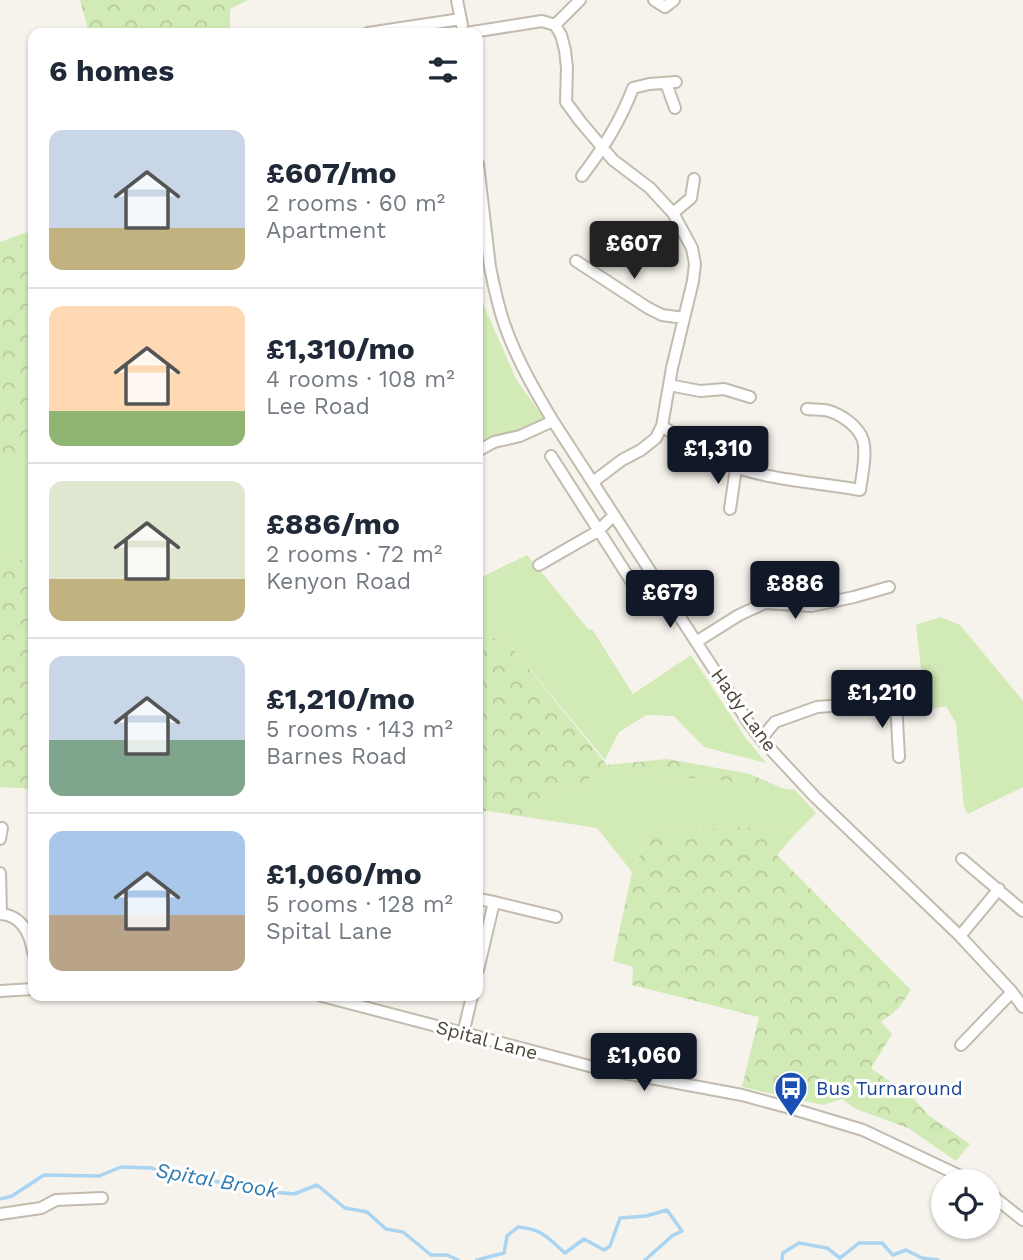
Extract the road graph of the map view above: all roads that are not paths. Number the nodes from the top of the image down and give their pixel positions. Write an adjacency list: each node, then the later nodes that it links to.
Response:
1 (457, 0): 5 (street)
2 (580, 0): 6 (street)
3 (654, 0): 4 (street)
4 (674, 0)
5 (461, 19): 7 (street); 8 (street)
6 (555, 25): 9 (street); 11 (street)
7 (401, 28)
8 (464, 28)
9 (483, 30)
10 (675, 108): 11 (street)
11 (603, 148): 12 (street); 15 (street)
12 (582, 176)
13 (694, 179): 15 (street)
14 (483, 207): 21 (street, Hady Lane)
15 (673, 213): 17 (street)
16 (576, 261): 17 (street)
17 (684, 318): 18 (street)
18 (669, 385): 19 (street); 22 (street)
19 (750, 397)
20 (807, 409): 25 (street)
21 (553, 421): 23 (street); 26 (street, Hady Lane)
22 (662, 426): 25 (street); 26 (street)
23 (483, 448)
24 (551, 456): 29 (street)
25 (736, 468): 27 (street)
26 (593, 482): 28 (street, Hady Lane)
27 (730, 509)
28 (614, 515): 29 (street); 33 (street, Hady Lane)
29 (598, 531): 30 (street); 31 (street)
30 (539, 565)
31 (633, 584)
32 (888, 587): 33 (street)
33 (696, 642): 36 (street, Hady Lane)
34 (921, 699): 35 (street)
35 (896, 701): 36 (street); 37 (street)
36 (761, 739): 47 (street, Hady Lane)
37 (900, 757)
38 (962, 859): 40 (street)
39 (0, 873): 44 (street)
40 (999, 889): 43 (street); 47 (street)
41 (483, 899): 42 (street)
42 (494, 902): 45 (street); 48 (street)
43 (1023, 911)
44 (1, 914): 46 (street)
45 (556, 917)
46 (28, 934)
47 (960, 936): 51 (street, Hady Lane)
48 (483, 949)
49 (28, 989): 50 (street)
50 (0, 991)
51 (1012, 992): 54 (street, Hady Lane); 56 (street)
52 (340, 1001): 55 (street, Spital Lane)
53 (471, 1001): 55 (street)
54 (1023, 1007)
55 (463, 1034): 57 (street, Spital Lane)
56 (961, 1045)
57 (946, 1169)
58 (102, 1198): 60 (street)
59 (1001, 1203): 61 (street)
60 (0, 1214)
61 (1023, 1220)

